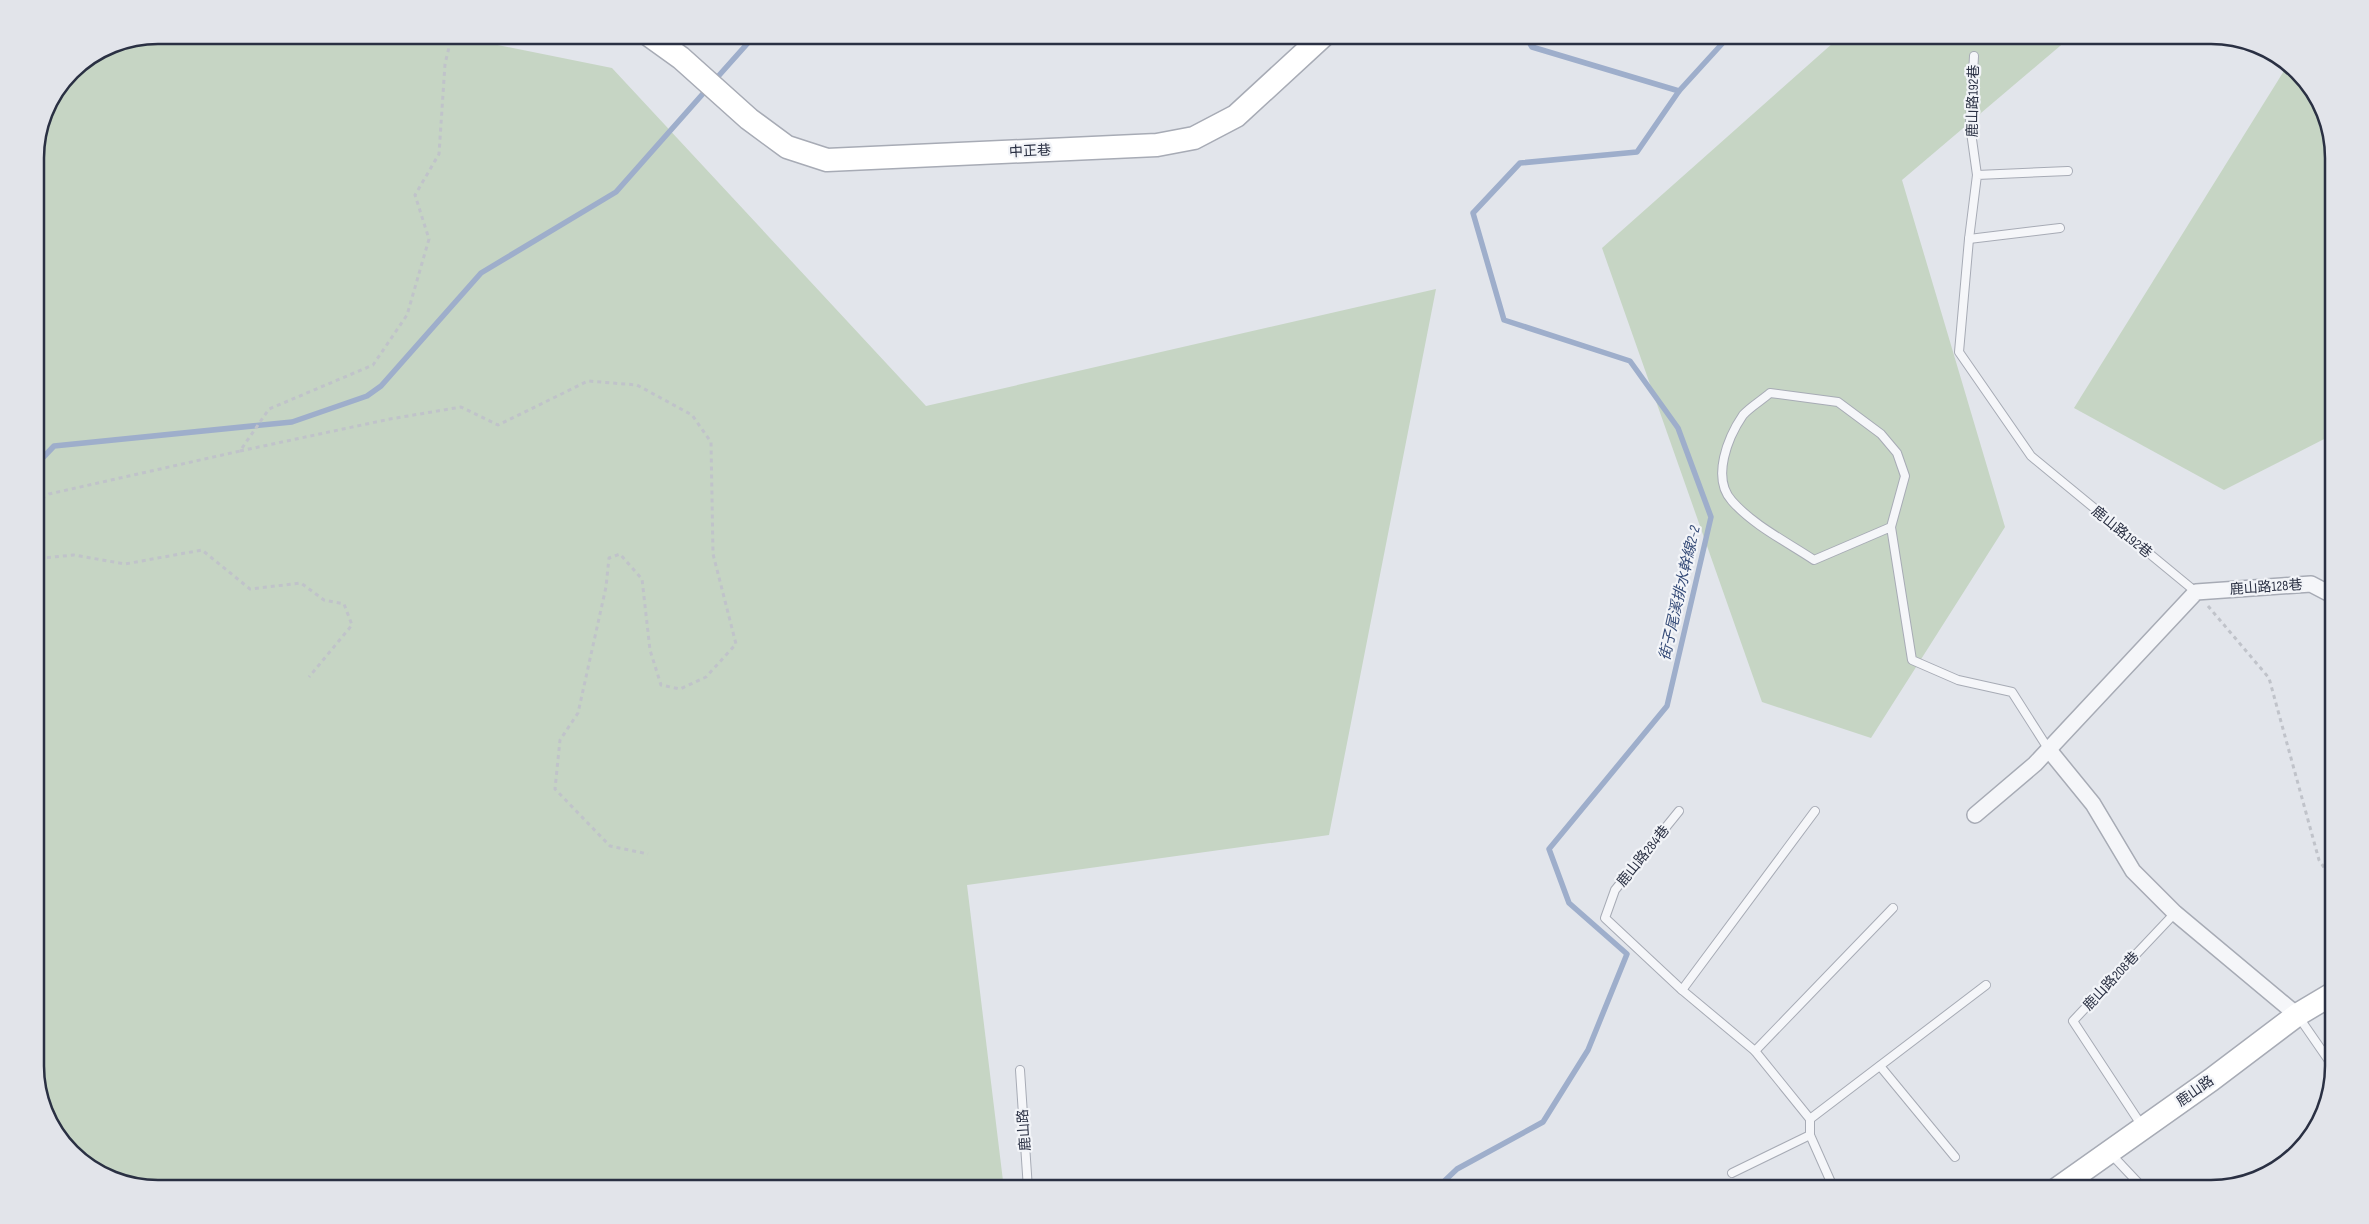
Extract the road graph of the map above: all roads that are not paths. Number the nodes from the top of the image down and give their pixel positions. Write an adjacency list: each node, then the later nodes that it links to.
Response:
1 (660, 44): 2 (street, 中正巷)
2 (1314, 44)
3 (1974, 56): 5 (lane, 鹿山路192巷)
4 (2068, 171): 5 (lane)
5 (1977, 175): 7 (lane, 鹿山路192巷)
6 (2060, 228): 7 (lane)
7 (1969, 239): 10 (lane, 鹿山路192巷)
8 (1891, 527): 8 (lane); 11 (lane)
9 (2325, 591): 10 (street, 鹿山路128巷)
10 (2196, 592): 11 (street)
11 (2048, 750): 14 (street); 16 (street)
12 (1679, 810): 18 (lane, 鹿山路284巷)
13 (1815, 811): 18 (lane)
14 (1975, 815)
15 (1893, 908): 21 (lane)
16 (2175, 913): 20 (street); 26 (lane, 鹿山路208巷)
17 (1986, 985): 23 (lane)
18 (1682, 990): 21 (lane, 鹿山路284巷)
19 (2325, 999): 20 (street, 鹿山路)
20 (2297, 1016): 22 (lane); 26 (street, 鹿山路)
21 (1755, 1051): 25 (lane, 鹿山路284巷)
22 (2325, 1055)
23 (1880, 1066): 25 (lane); 29 (lane)
24 (1020, 1070): 31 (lane, 鹿山路)
25 (1810, 1119): 27 (lane)
26 (2143, 1128): 28 (street, 鹿山路)
27 (1810, 1135): 30 (lane); 32 (lane)
28 (2109, 1152): 33 (street, 鹿山路); 34 (lane)
29 (1955, 1157)
30 (1732, 1173)
31 (1027, 1180)
32 (1830, 1180)
33 (2069, 1180)
34 (2135, 1180)

